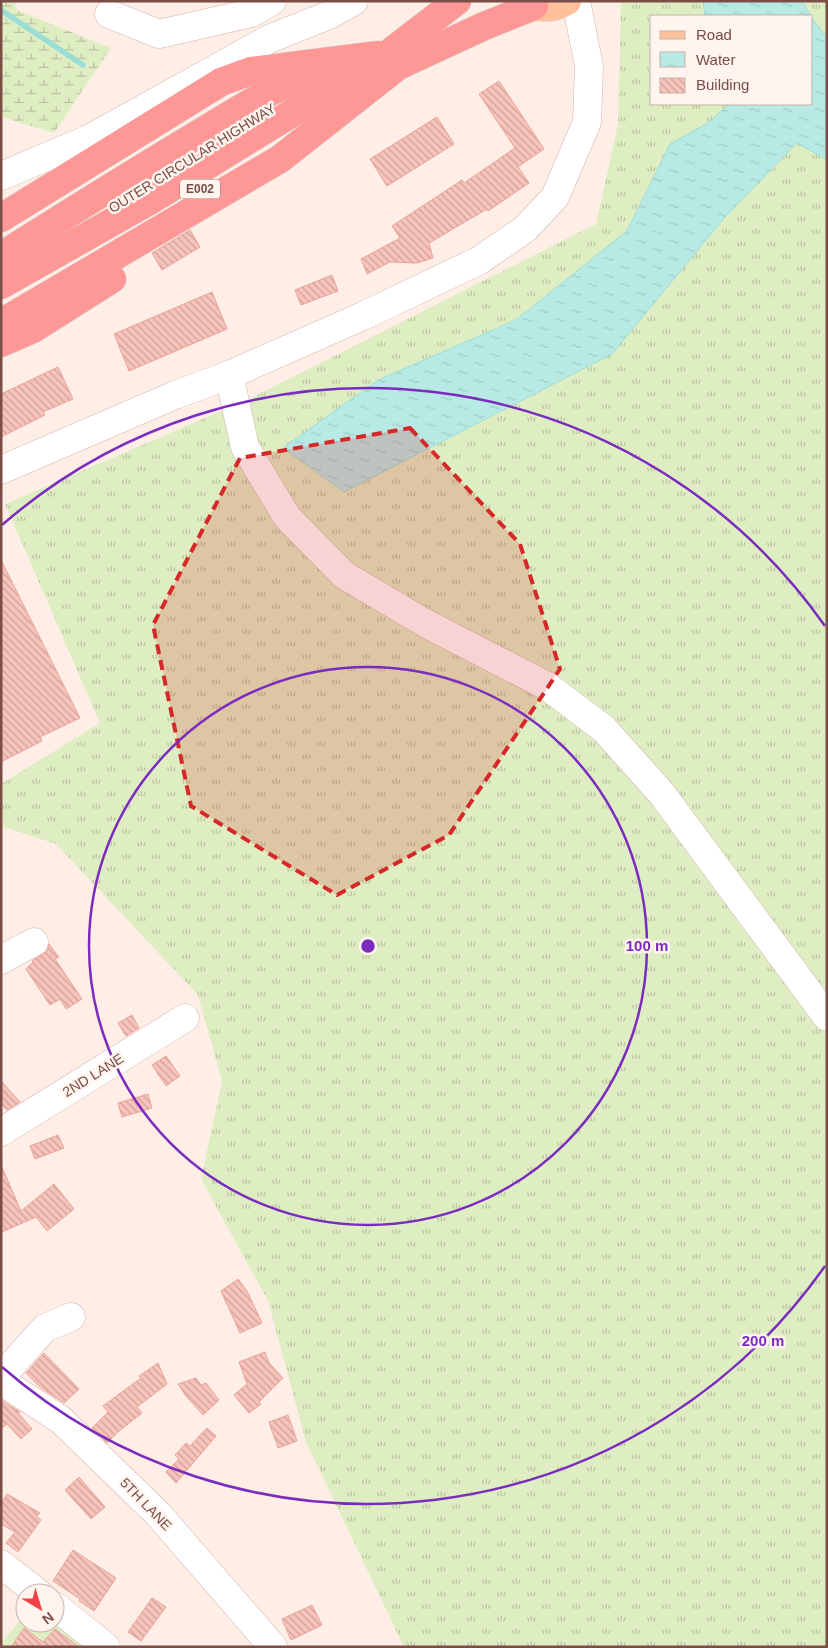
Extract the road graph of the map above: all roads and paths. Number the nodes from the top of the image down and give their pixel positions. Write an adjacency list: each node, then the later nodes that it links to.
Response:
1 (272, 1): 7 (street)
2 (354, 1): 11 (street)
3 (457, 1): 8 (highway)
4 (567, 1): 6 (main road)
5 (576, 1): 20 (street)
6 (528, 4): 8 (highway)
7 (109, 14)
8 (393, 60): 9 (highway, OUTER CIRCULAR HIGHWAY / E002); 12 (highway); 16 (highway); 17 (highway, E002); 18 (highway); 19 (highway)
9 (338, 69): 10 (highway); 15 (highway, OUTER CIRCULAR HIGHWAY / E002)
10 (303, 77): 13 (highway); 14 (highway)
11 (1, 176)
12 (1, 218)
13 (1, 234)
14 (1, 256)
15 (1, 275)
16 (1, 285)
17 (1, 310)
18 (1, 323)
19 (1, 343)
20 (229, 375): 21 (street); 24 (street)
21 (1, 470)
22 (34, 942): 23 (street)
23 (1, 960)
24 (827, 1017)
25 (185, 1018): 26 (street, 2ND LANE)
26 (1, 1132)
27 (71, 1317): 28 (street)
28 (1, 1377)
29 (1, 1381): 34 (street, 5TH LANE)
30 (1, 1564): 31 (street)
31 (25, 1583)
32 (65, 1614): 33 (street)
33 (106, 1647)
34 (273, 1647)

